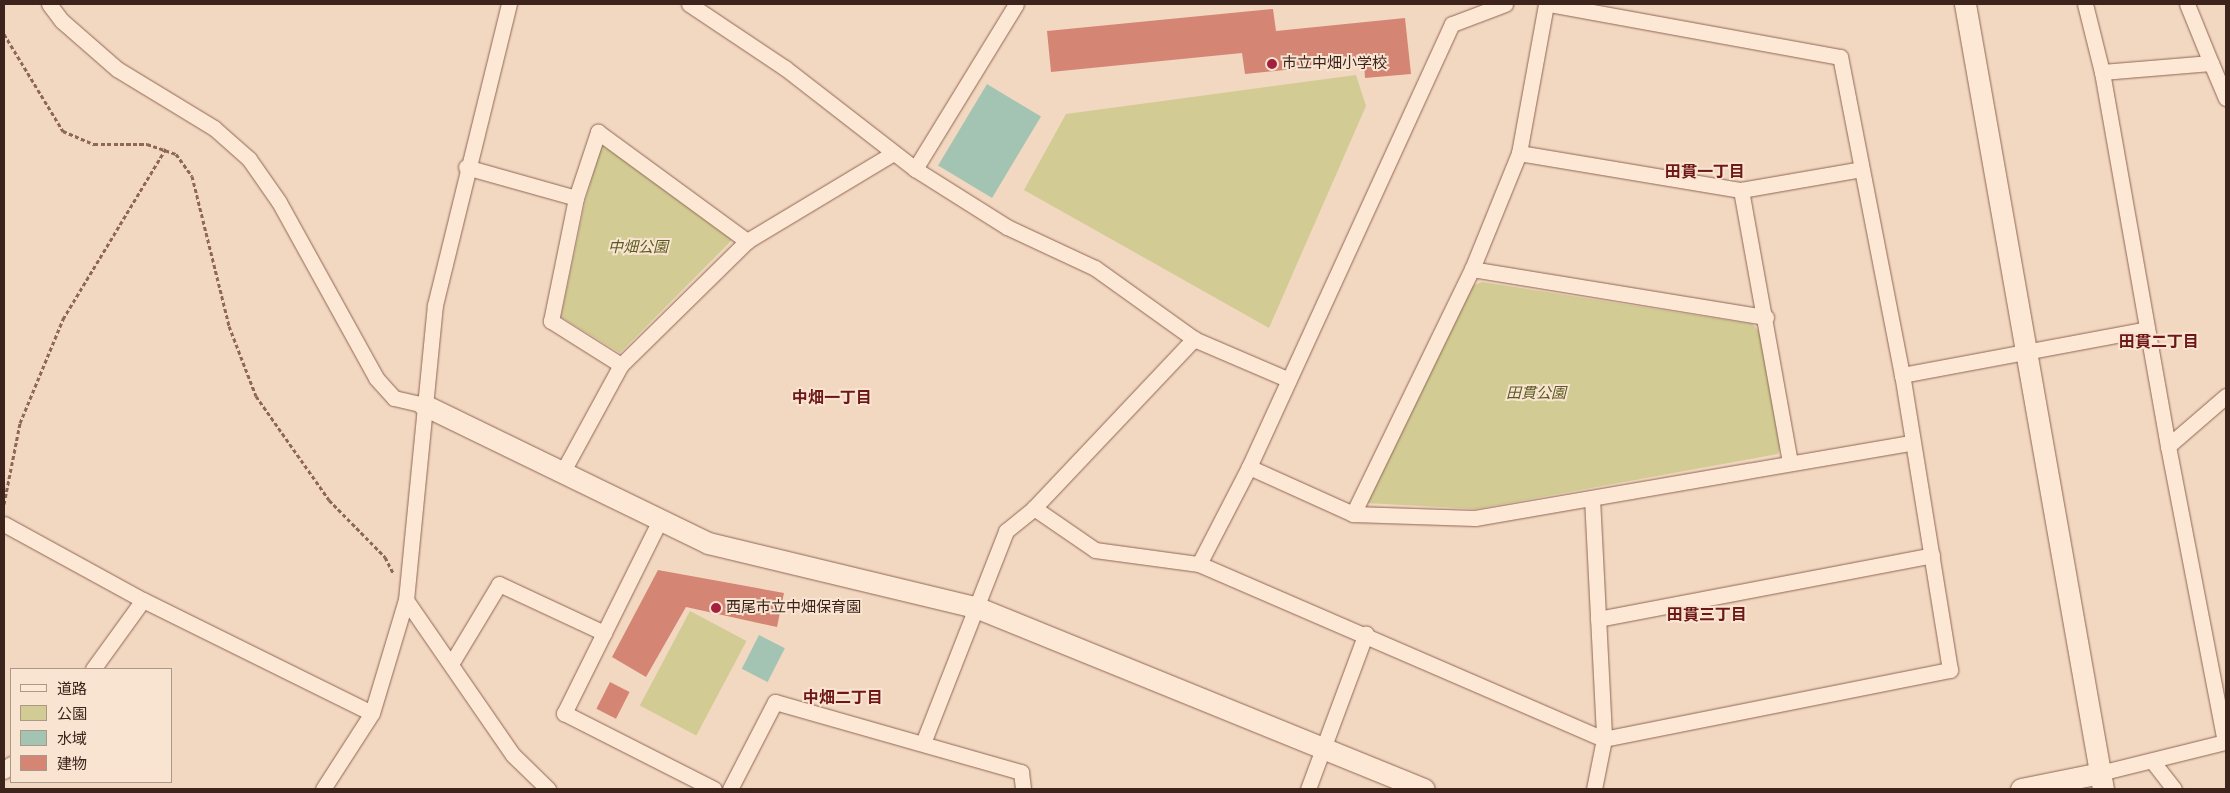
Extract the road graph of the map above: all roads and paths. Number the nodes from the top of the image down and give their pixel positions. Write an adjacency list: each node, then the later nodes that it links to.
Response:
1 (48, 4): 32 (street)
2 (508, 4): 17 (street)
3 (689, 4): 16 (street)
4 (1016, 4): 18 (street)
5 (1505, 4): 30 (street)
6 (1548, 4): 15 (street); 19 (street)
7 (1965, 4): 27 (street)
8 (2085, 4): 12 (street)
9 (2187, 4): 11 (street)
10 (4, 34): 14 (path)
11 (2211, 64): 12 (street); 13 (street)
12 (2102, 72): 25 (street)
13 (2226, 98)
14 (166, 148): 39 (path); 47 (path)
15 (1519, 153): 20 (street); 23 (street)
16 (892, 154): 18 (street); 22 (street)
17 (466, 167): 21 (street); 32 (street)
18 (915, 169): 26 (street)
19 (1861, 169): 20 (street); 29 (street)
20 (1741, 190): 24 (street)
21 (576, 198): 22 (street); 28 (street)
22 (747, 240): 28 (street)
23 (1472, 269): 24 (street); 41 (street)
24 (1766, 317): 35 (street)
25 (2147, 329): 27 (street); 34 (street)
26 (1194, 340): 30 (street); 40 (street)
27 (2024, 354): 29 (street); 59 (street)
28 (621, 365): 37 (street)
29 (1902, 375): 33 (street)
30 (1289, 380): 36 (street)
31 (2226, 396): 34 (street)
32 (424, 405): 37 (street); 47 (street)
33 (1911, 443): 35 (street); 44 (street)
34 (2168, 446): 58 (street)
35 (1790, 461): 38 (street)
36 (1249, 468): 41 (street); 45 (street)
37 (562, 473): 42 (street)
38 (1592, 498): 41 (street); 49 (street)
39 (4, 504)
40 (1034, 508): 45 (street); 48 (street)
41 (1353, 514)
42 (660, 520): 48 (street); 50 (street)
43 (4, 524): 46 (street)
44 (1932, 555): 49 (street); 55 (street)
45 (1199, 564): 51 (street)
46 (143, 600): 53 (street); 54 (street)
47 (406, 600): 52 (street); 54 (street)
48 (978, 608): 56 (street); 57 (street)
49 (1598, 619): 55 (street)
50 (604, 633): 52 (street); 62 (street)
51 (1366, 634): 55 (street); 57 (street)
52 (451, 664): 61 (street)
53 (95, 668)
54 (372, 712): 60 (street)
55 (1604, 738): 67 (street)
56 (923, 742): 63 (street); 64 (street)
57 (1322, 750): 65 (street); 66 (street)
58 (2153, 762): 59 (street); 69 (street)
59 (2102, 781): 68 (street)
60 (323, 789)
61 (548, 789)
62 (714, 789)
63 (730, 789)
64 (1023, 789)
65 (1308, 789)
66 (1424, 789)
67 (1594, 789)
68 (2021, 789)
69 (2174, 789)

